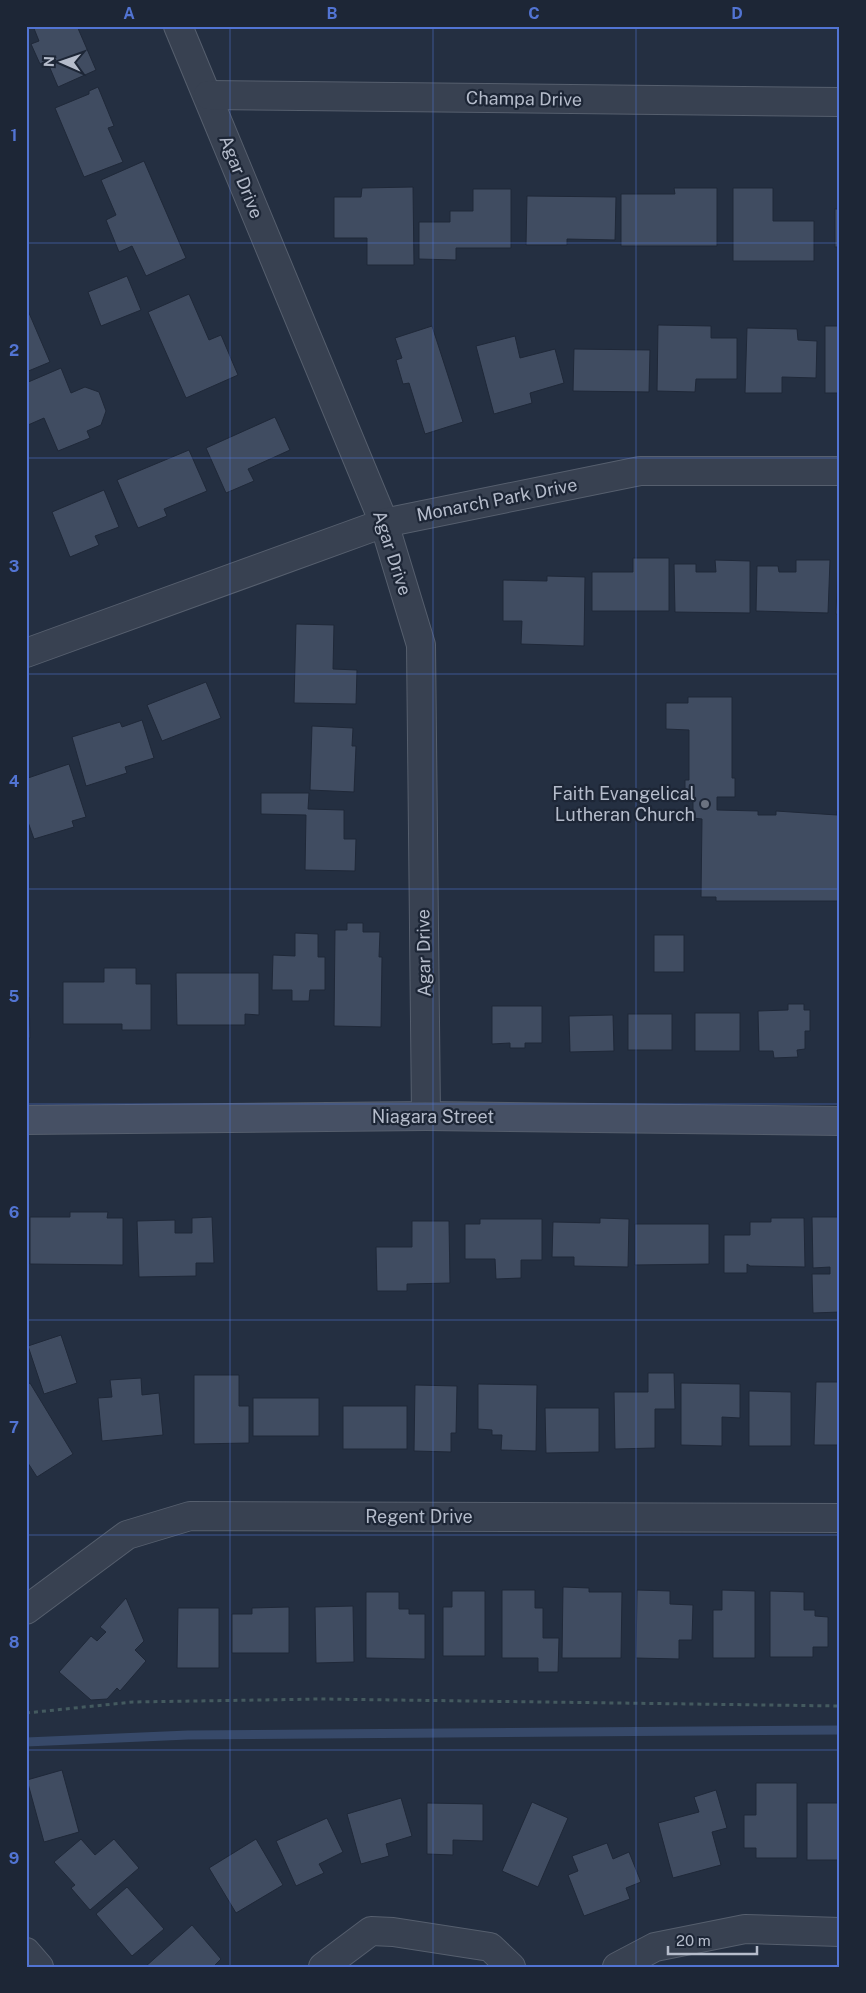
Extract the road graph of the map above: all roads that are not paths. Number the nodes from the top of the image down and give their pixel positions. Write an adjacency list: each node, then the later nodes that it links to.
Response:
1 (178, 26): 2 (street, Agar Drive)
2 (208, 96): 3 (street, Champa Drive); 5 (street, Agar Drive)
3 (840, 102)
4 (840, 471): 5 (street, Monarch Park Drive)
5 (384, 523): 6 (street, Monarch Park Drive); 7 (street, Agar Drive)
6 (29, 645)
7 (426, 1116): 8 (main road, Niagara Street); 9 (main road, Niagara Street)
8 (26, 1120)
9 (840, 1121)
10 (840, 1518): 11 (street, Regent Drive)
11 (26, 1610)
12 (840, 1932): 17 (street)
13 (26, 1952): 14 (street)
14 (39, 1967)
15 (323, 1967): 16 (street)
16 (511, 1967)
17 (617, 1967)

